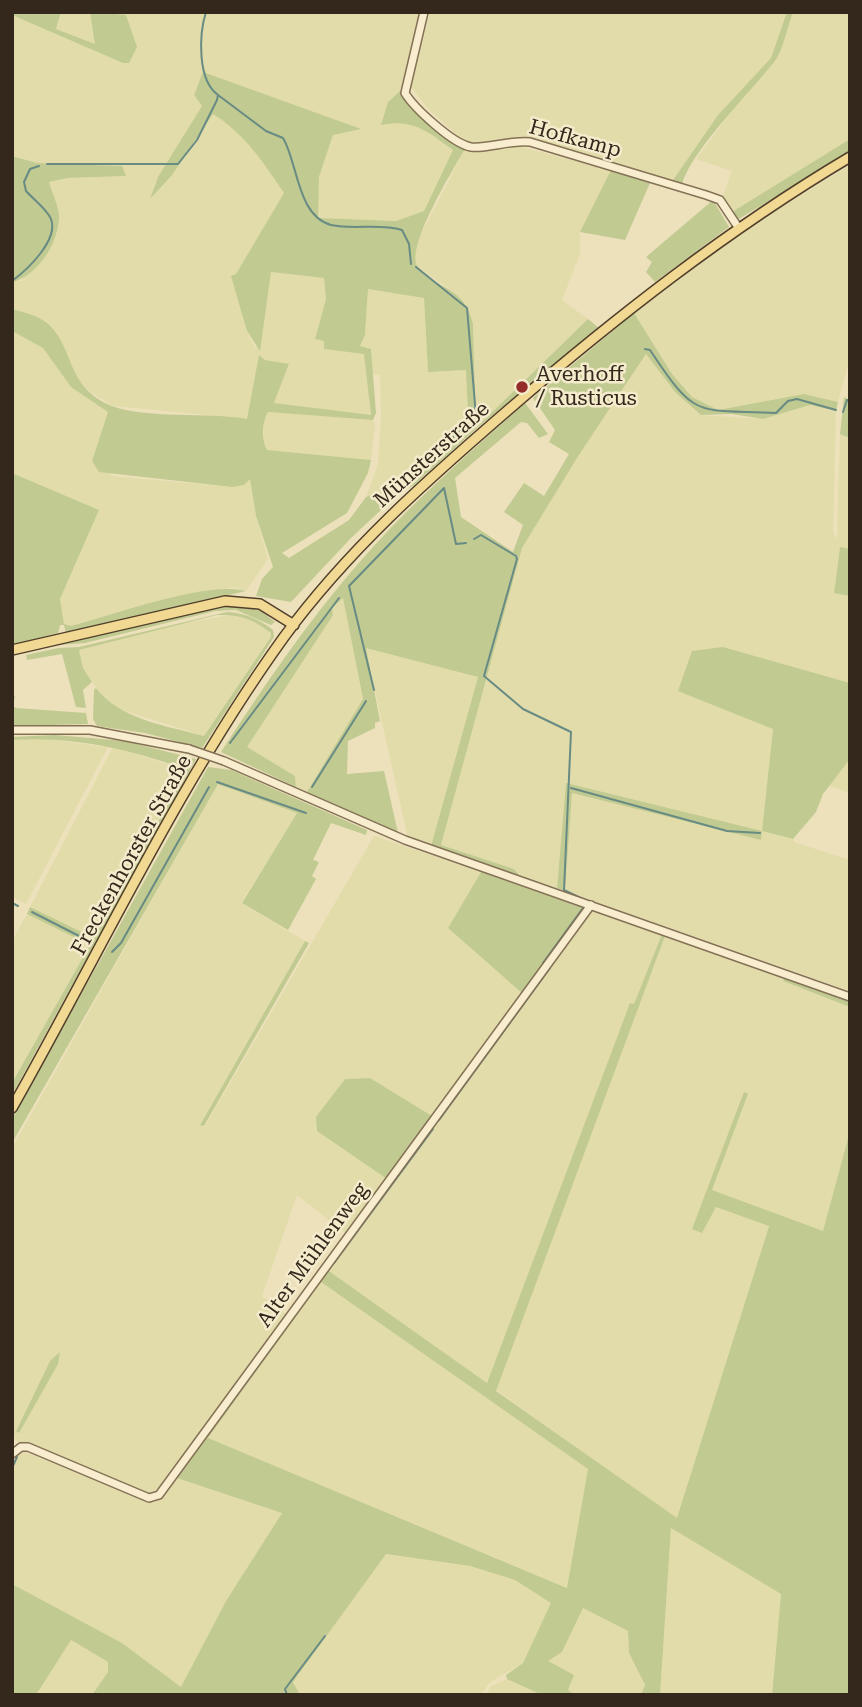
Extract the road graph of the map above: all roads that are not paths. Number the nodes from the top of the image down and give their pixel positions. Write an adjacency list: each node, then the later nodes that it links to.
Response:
1 (424, 12): 3 (street, Hofkamp)
2 (850, 157): 3 (main road, Münsterstraße)
3 (738, 227): 4 (main road, Münsterstraße)
4 (293, 625): 5 (main road); 9 (main road, Freckenhorster Straße)
5 (12, 650)
6 (12, 730): 7 (street, bridge)
7 (591, 905): 8 (street); 10 (street, Alter Mühlenweg)
8 (850, 998)
9 (12, 1108)
10 (12, 1454)

